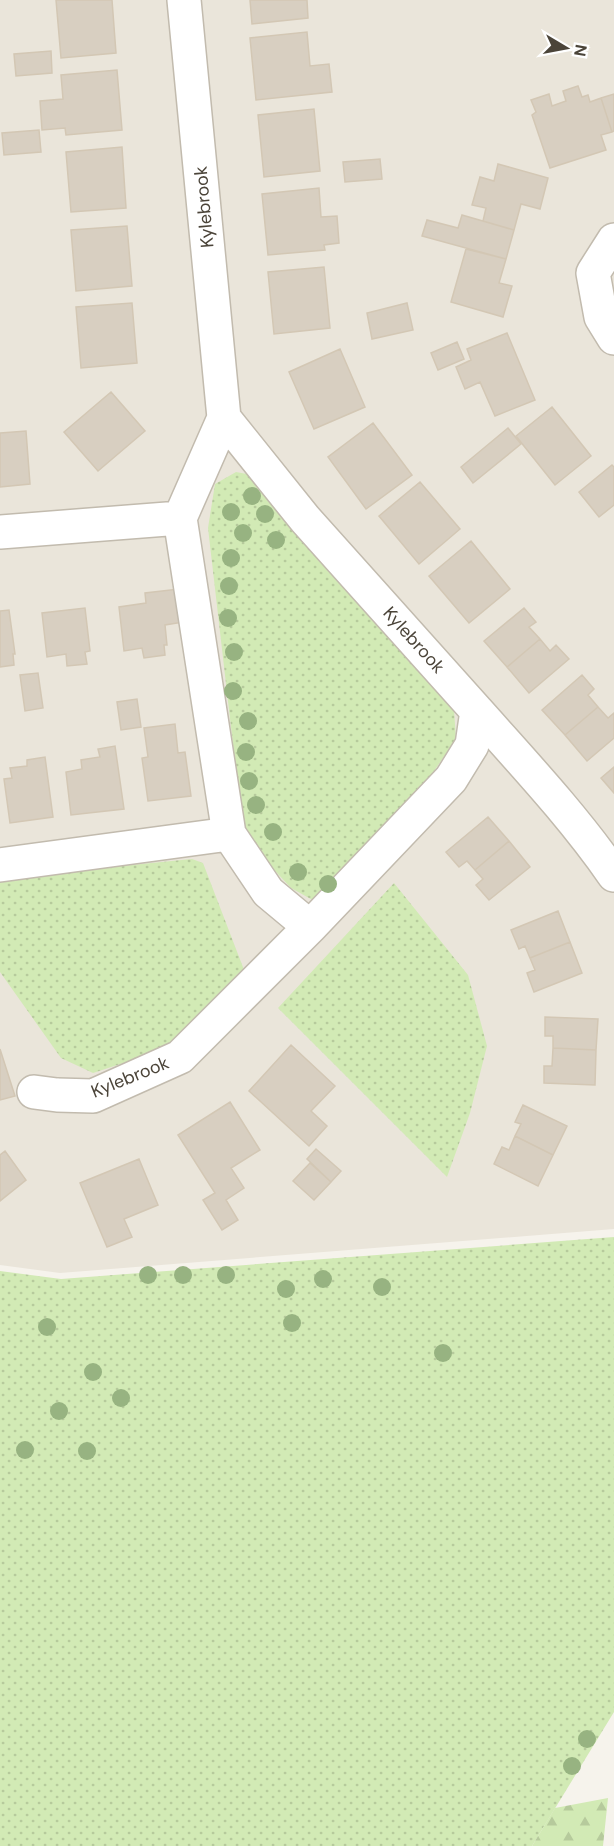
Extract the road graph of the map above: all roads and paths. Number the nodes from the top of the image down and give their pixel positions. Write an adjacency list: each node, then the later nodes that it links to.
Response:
1 (184, 0): 4 (street, Kylebrook)
2 (614, 240): 3 (street)
3 (614, 338)
4 (224, 418): 5 (street); 7 (street, Kylebrook)
5 (180, 518): 6 (street); 8 (street)
6 (0, 531)
7 (477, 711): 10 (street); 11 (street, Kylebrook)
8 (229, 834): 9 (street); 11 (street)
9 (0, 865)
10 (614, 875)
11 (310, 927): 12 (street, Kylebrook)
12 (34, 1092)

